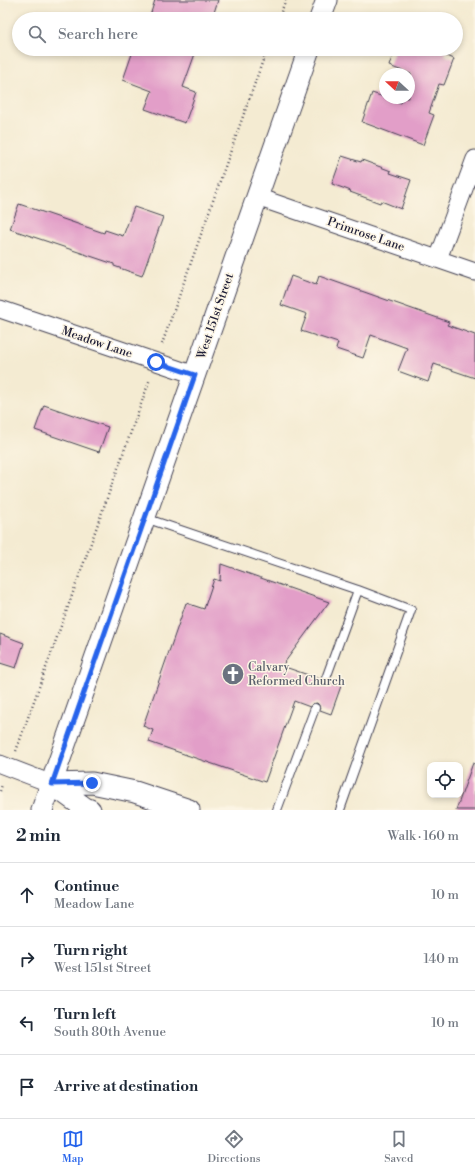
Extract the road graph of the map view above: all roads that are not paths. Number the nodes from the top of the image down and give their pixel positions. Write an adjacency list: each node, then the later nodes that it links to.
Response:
1 (326, 0): 2 (street)
2 (322, 12)
3 (307, 56): 5 (street, West 151st Street)
4 (475, 160): 6 (street)
5 (257, 197): 6 (street, Primrose Lane); 9 (street, West 151st Street)
6 (438, 259): 7 (street, Primrose Lane)
7 (475, 272)
8 (0, 309): 9 (street, Meadow Lane)
9 (195, 375): 10 (street, West 151st Street)
10 (144, 517): 11 (lane); 15 (street, West 151st Street)
11 (358, 590): 12 (lane); 20 (lane)
12 (325, 681)
13 (315, 708): 19 (lane)
14 (0, 764): 15 (street)
15 (52, 784): 16 (street, West 151st Street); 17 (street); 18 (street)
16 (42, 810)
17 (90, 810)
18 (189, 810)
19 (277, 810)
20 (340, 810)

